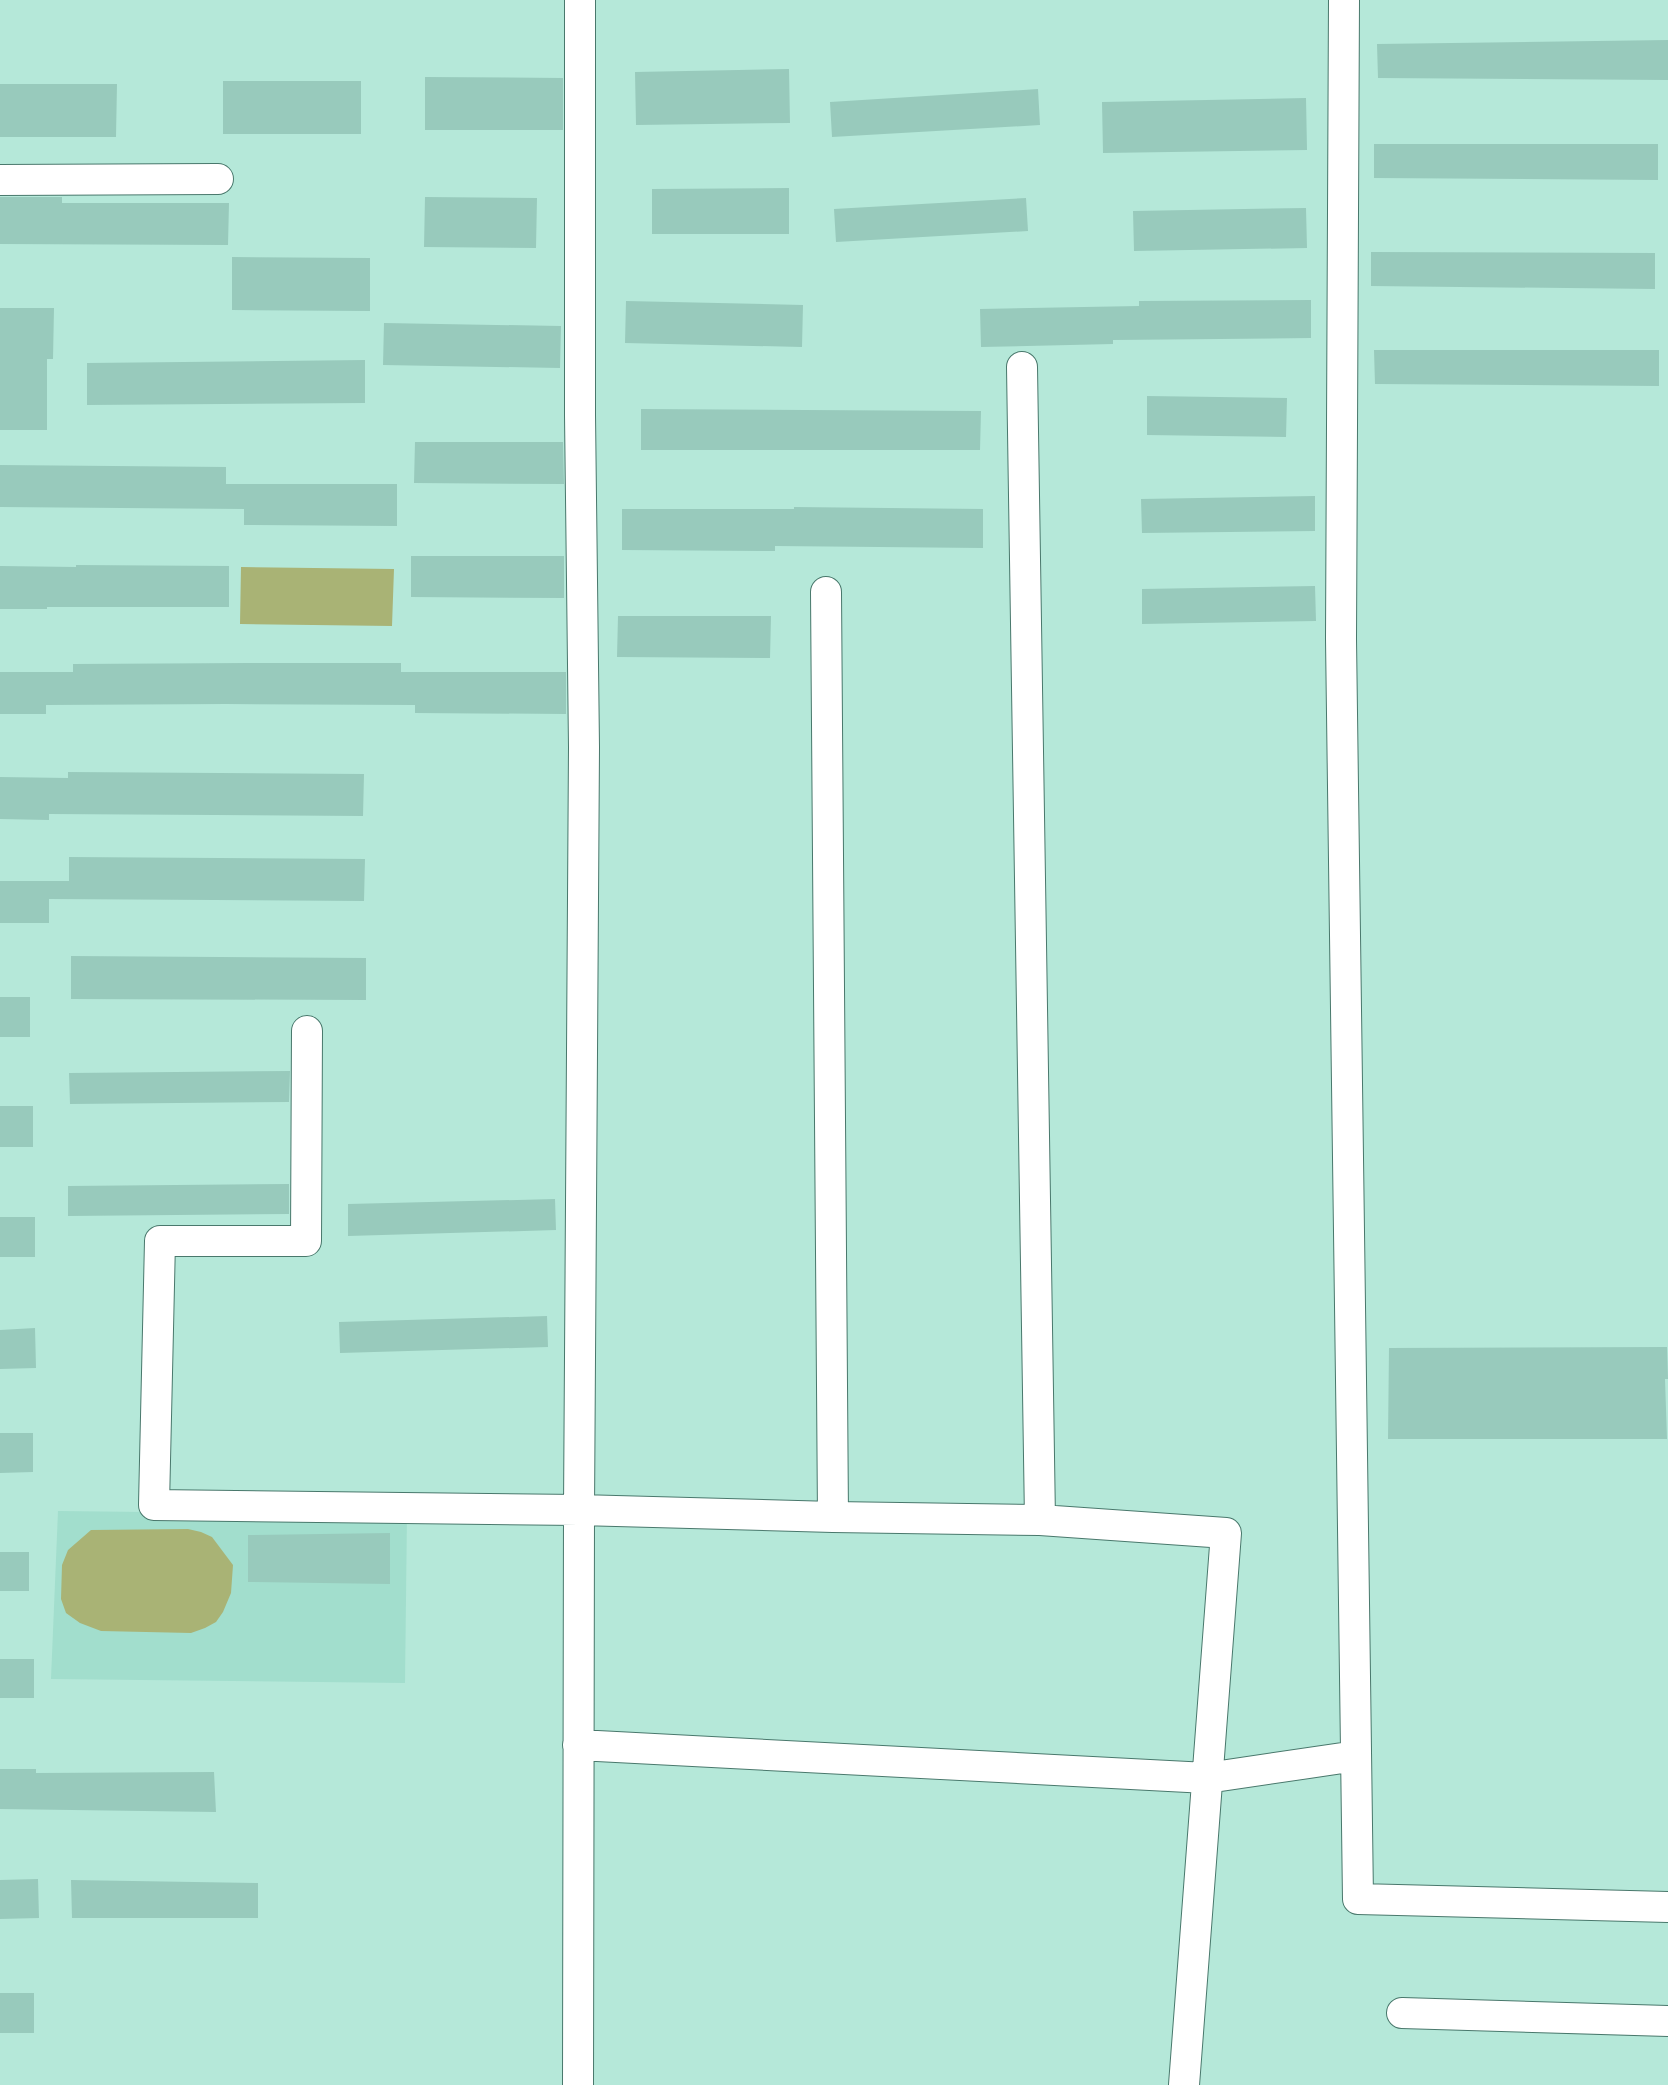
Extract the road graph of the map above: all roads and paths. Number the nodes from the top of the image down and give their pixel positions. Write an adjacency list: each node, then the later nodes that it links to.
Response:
1 (580, 0): 8 (street)
2 (1344, 0): 12 (street)
3 (218, 179): 4 (street)
4 (0, 180)
5 (1022, 367): 10 (street)
6 (826, 592): 9 (street)
7 (307, 1031): 8 (street)
8 (579, 1509): 9 (street); 11 (street)
9 (833, 1517): 10 (street)
10 (1040, 1520): 13 (street)
11 (578, 1745): 13 (street); 17 (street)
12 (1356, 1756): 13 (street); 14 (street)
13 (1207, 1778): 18 (street)
14 (1668, 1906)
15 (1402, 2013): 16 (street)
16 (1668, 2021)
17 (578, 2085)
18 (1184, 2085)

